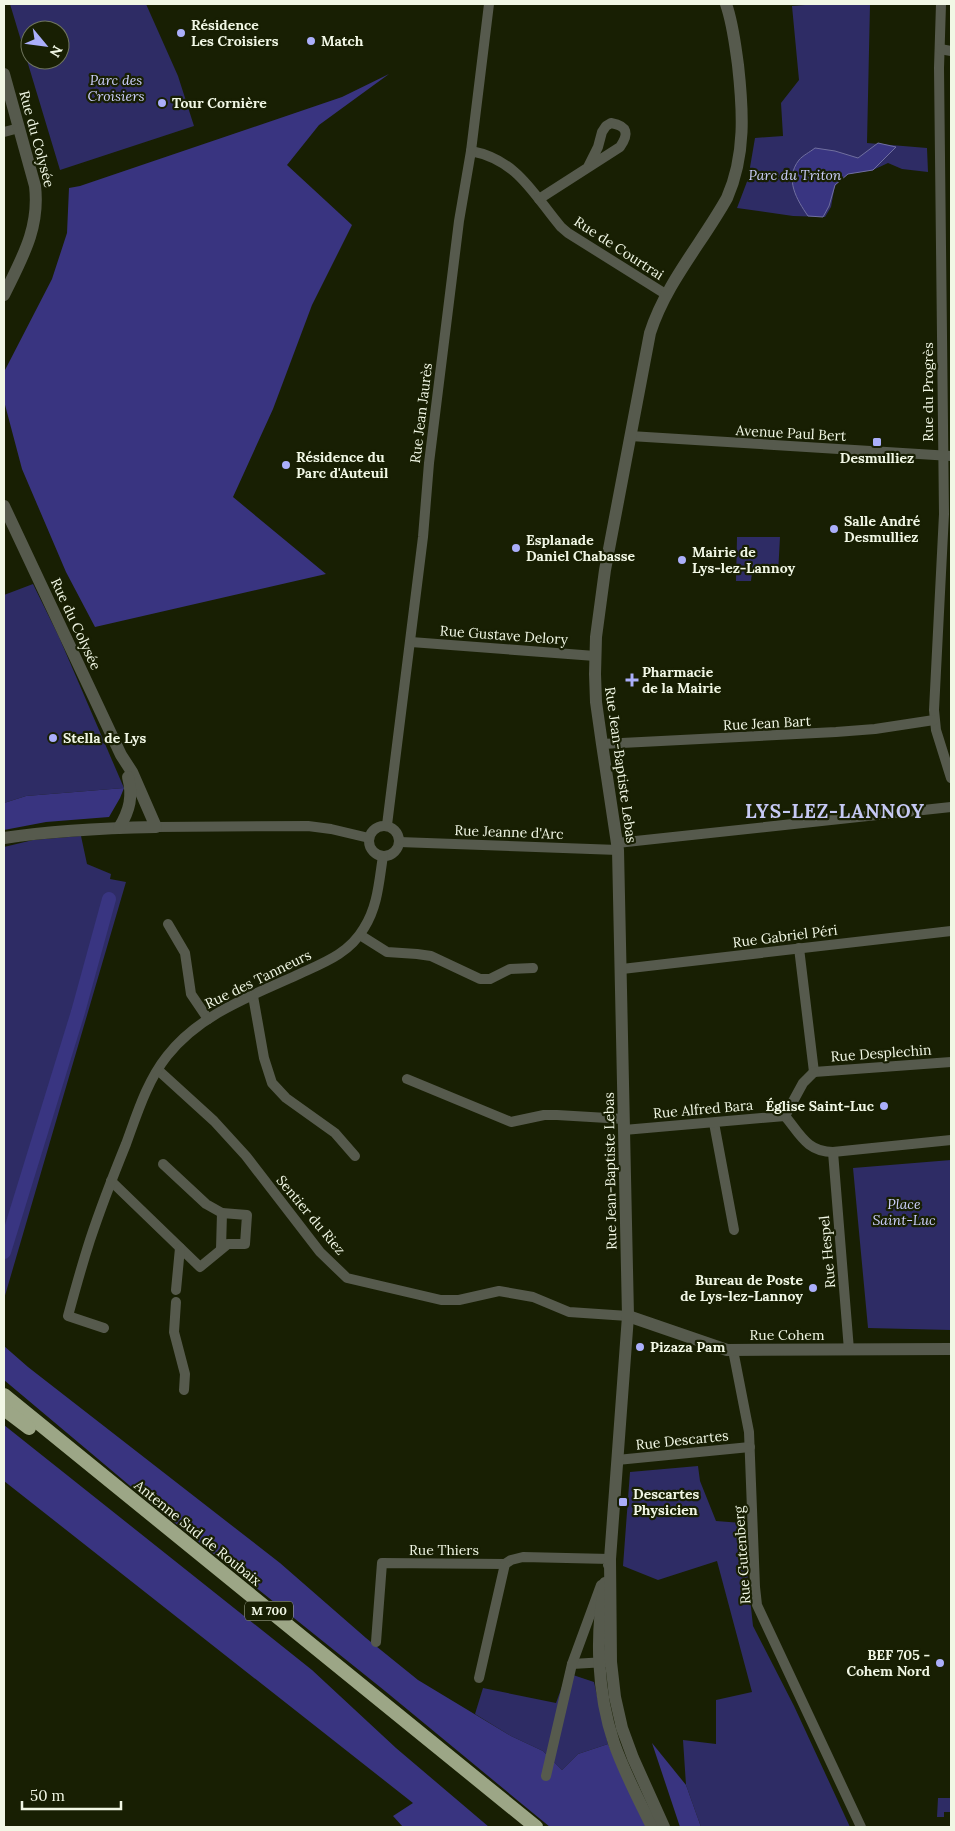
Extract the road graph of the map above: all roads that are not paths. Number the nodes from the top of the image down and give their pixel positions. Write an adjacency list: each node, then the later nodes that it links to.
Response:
1 (489, 4): 9 (street, Rue Jean Jaurès)
2 (726, 4): 13 (street, Rue Jean-Baptiste Lebas)
3 (941, 4): 4 (street, Rue du Progrès)
4 (940, 49): 5 (street); 15 (street, Rue du Progrès)
5 (951, 51)
6 (4, 74): 7 (street, Rue du Colysée)
7 (19, 128): 8 (street); 12 (street, Rue du Colysée)
8 (4, 132)
9 (471, 151): 11 (street, Rue de Courtrai); 17 (street, Rue Jean Jaurès)
10 (588, 167): 11 (street)
11 (539, 199): 13 (street, Rue de Courtrai)
12 (4, 295)
13 (666, 295): 14 (street, Rue Jean-Baptiste Lebas)
14 (630, 436): 15 (street, Avenue Paul Bert); 18 (street, Rue Jean-Baptiste Lebas)
15 (947, 456): 19 (street, Rue du Progrès)
16 (4, 506): 21 (street, Rue du Colysée)
17 (411, 642): 18 (street, Rue Gustave Delory); 24 (street, Rue Jean Jaurès)
18 (595, 656): 20 (street, Rue Jean-Baptiste Lebas)
19 (934, 720): 20 (street, Rue Jean Bart); 22 (street, Rue du Progrès)
20 (602, 744): 30 (street, Rue Jean-Baptiste Lebas)
21 (121, 755): 25 (street, Rue du Colysée); 26 (street, Rue du Colysée)
22 (951, 778)
23 (951, 807): 30 (street, Rue Jeanne d'Arc)
24 (387, 826): 28 (street); 29 (street)
25 (156, 827): 26 (street); 28 (street)
26 (119, 828): 27 (street)
27 (4, 838)
28 (369, 838): 31 (street)
29 (399, 842): 30 (street, Rue Jeanne d'Arc); 31 (street)
30 (618, 846): 37 (street, Rue Jean-Baptiste Lebas)
31 (383, 856): 34 (street, Rue des Tanneurs)
32 (168, 924): 39 (street)
33 (951, 931): 35 (street, Rue Gabriel Péri)
34 (360, 935): 36 (street); 38 (street, Rue des Tanneurs)
35 (799, 948): 37 (street, Rue Gabriel Péri); 42 (street)
36 (533, 968)
37 (622, 969): 46 (street, Rue Jean-Baptiste Lebas)
38 (253, 996): 39 (street, Rue des Tanneurs); 49 (street)
39 (208, 1019): 41 (street, Rue des Tanneurs)
40 (951, 1062): 42 (street, Rue Desplechin)
41 (158, 1070): 51 (street, Rue des Tanneurs); 58 (street, Sentier du Riez)
42 (814, 1072): 44 (street)
43 (407, 1078): 46 (street, Rue Alfred Bara)
44 (784, 1116): 45 (street, Rue Alfred Bara); 48 (street)
45 (714, 1123): 46 (street, Rue Alfred Bara); 53 (street)
46 (624, 1124): 58 (street, Rue Jean-Baptiste Lebas)
47 (951, 1140): 48 (street)
48 (833, 1152): 62 (street, Rue Hespel)
49 (355, 1156)
50 (164, 1164): 52 (street)
51 (111, 1181): 54 (street); 59 (street, Rue des Tanneurs)
52 (222, 1213): 55 (street); 55 (street)
53 (734, 1230)
54 (180, 1248): 55 (street); 56 (street)
55 (222, 1249)
56 (176, 1290)
57 (176, 1302): 63 (street)
58 (628, 1316): 61 (street, Rue Cohem); 67 (street, Rue Jean-Baptiste Lebas)
59 (104, 1328)
60 (951, 1349): 62 (street, Rue Cohem)
61 (733, 1350): 62 (street, Rue Cohem); 66 (street, Rue Gutenberg)
62 (848, 1350)
63 (184, 1390)
64 (4, 1395): 76 (highway, Antenne Sud de Roubaix / M 700)
65 (4, 1409): 75 (highway, Antenne Sud de Roubaix / M 700)
66 (750, 1447): 67 (street, Rue Descartes); 79 (street, Rue Gutenberg)
67 (617, 1460): 68 (street, Rue Jean-Baptiste Lebas)
68 (610, 1559): 69 (street, Rue Thiers); 71 (street, Rue Jean-Baptiste Lebas); 72 (street, Rue Jean-Baptiste Lebas)
69 (505, 1564): 70 (street, Rue Thiers); 73 (street)
70 (376, 1642)
71 (605, 1662): 72 (street); 77 (street, Rue Jean-Baptiste Lebas); 78 (street, Rue Jean-Baptiste Lebas)
72 (572, 1664): 74 (street, Rue Jean-Baptiste Lebas)
73 (479, 1678)
74 (546, 1776)
75 (521, 1827)
76 (536, 1827)
77 (652, 1827)
78 (664, 1827)
79 (861, 1827)

